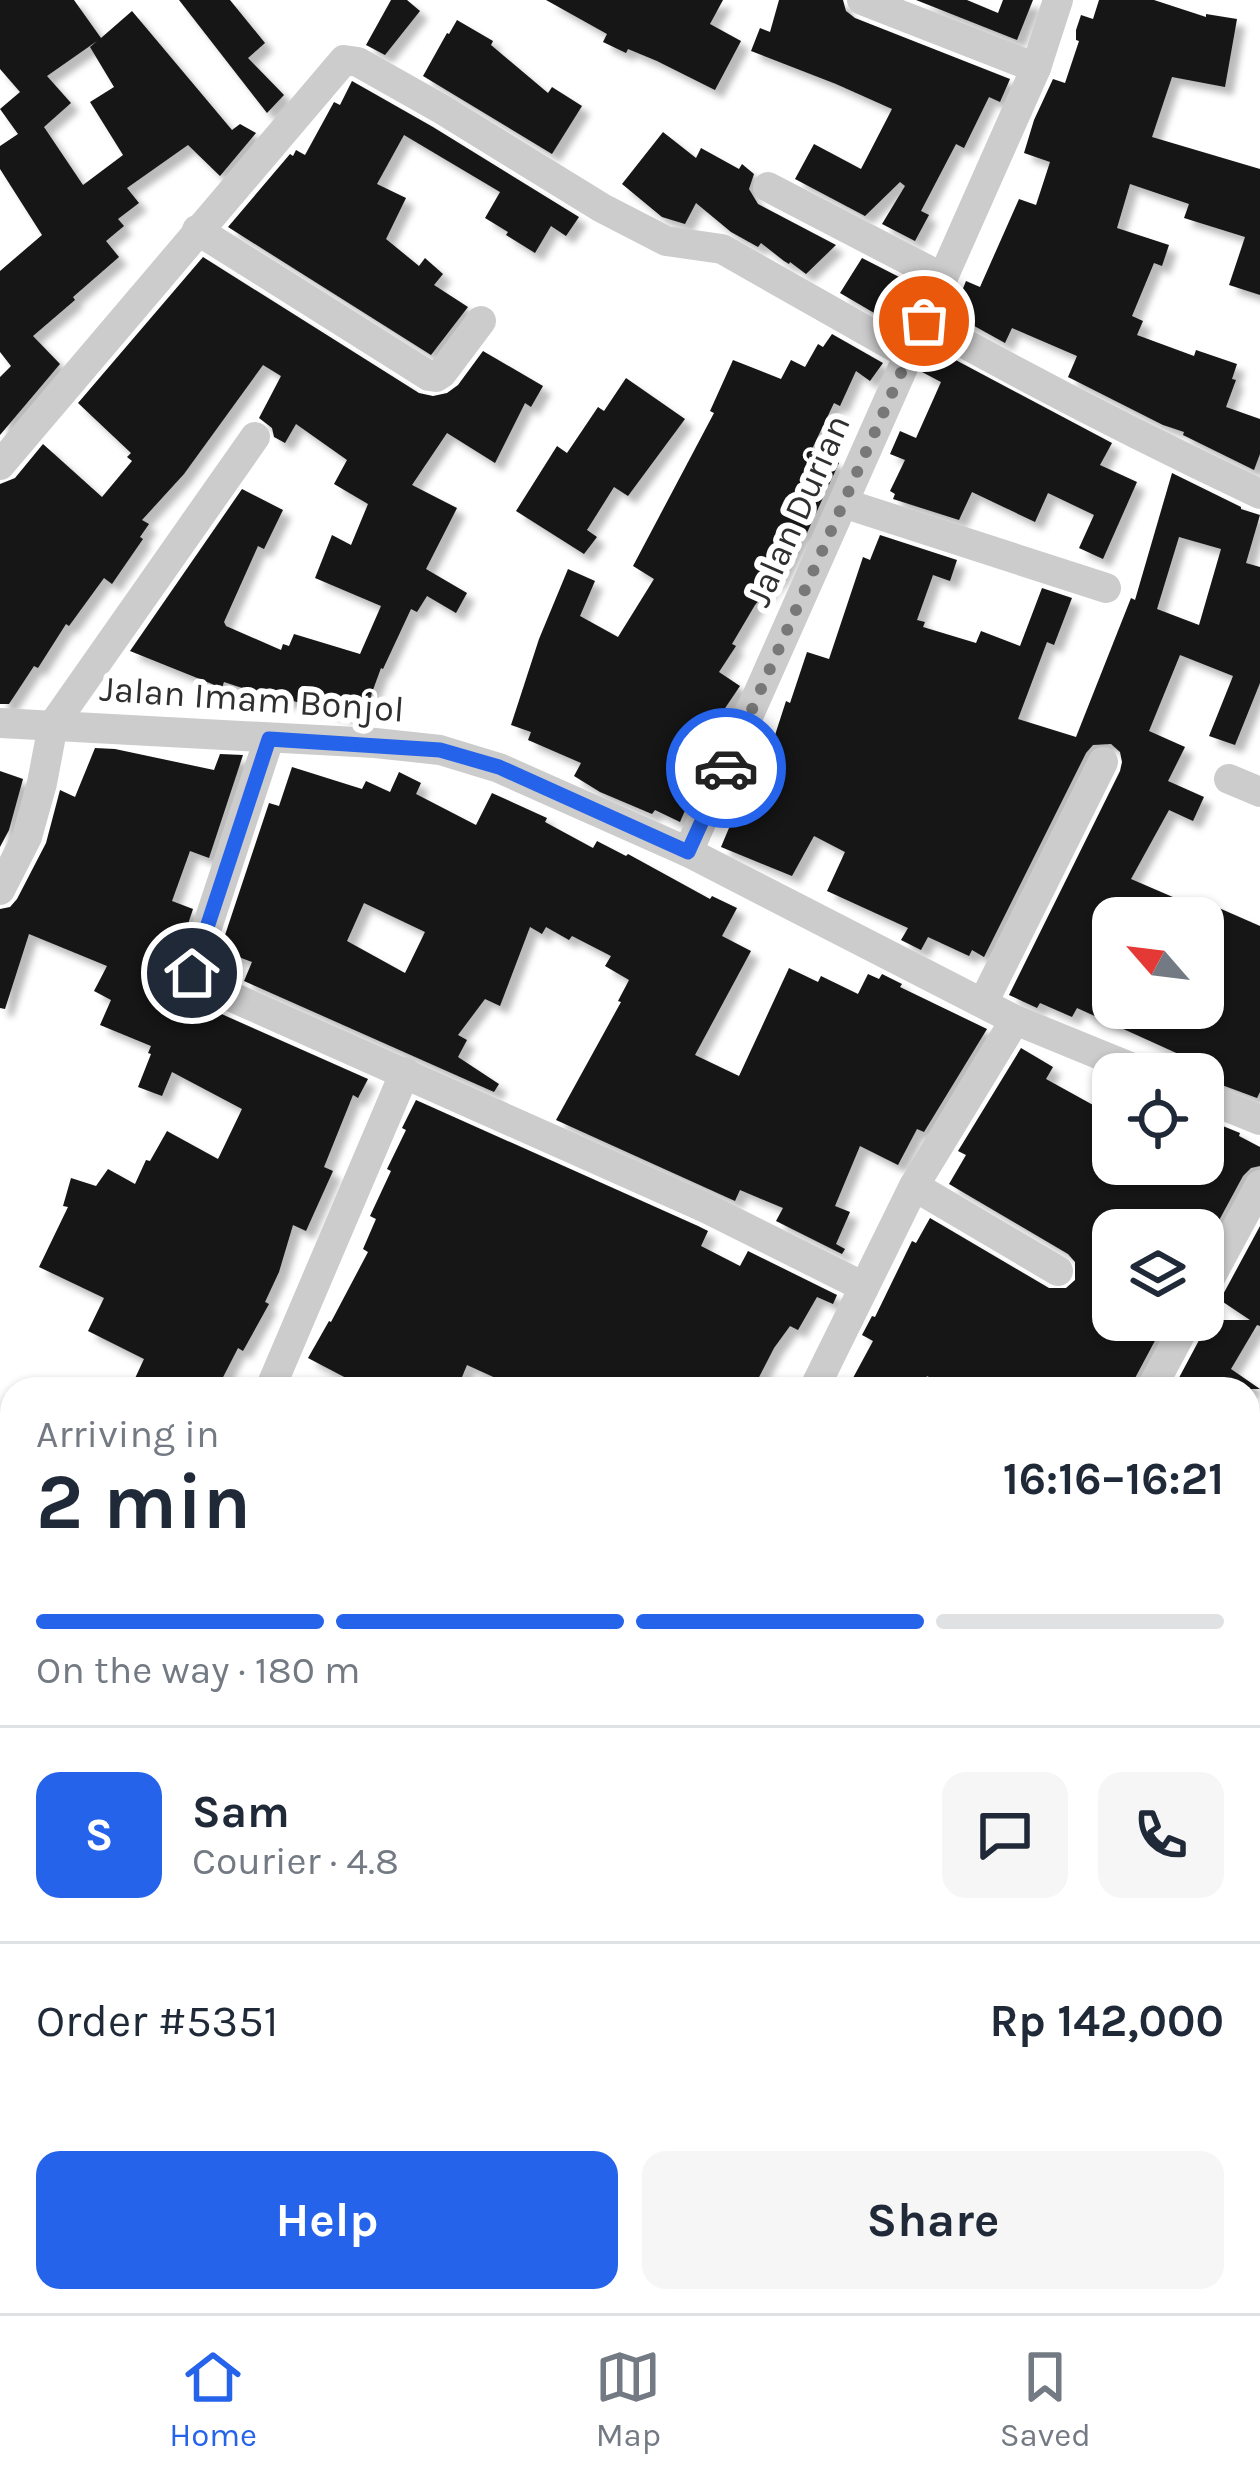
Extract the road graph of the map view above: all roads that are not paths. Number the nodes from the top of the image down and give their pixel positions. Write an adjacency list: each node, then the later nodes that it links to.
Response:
1 (862, 0): 3 (street)
2 (1058, 0): 3 (street, Jalan Durian)
3 (1036, 68): 6 (street, Jalan Durian)
4 (768, 187): 6 (street)
5 (197, 230): 7 (street); 9 (street); 11 (street)
6 (943, 278): 8 (street, Jalan Durian)
7 (481, 321)
8 (924, 321): 9 (street, Jalan Durian); 12 (street)
9 (909, 355): 13 (street, Jalan Durian)
10 (255, 437): 16 (street)
11 (0, 465)
12 (1260, 494)
13 (843, 503): 14 (street); 21 (street, Jalan Durian)
14 (1106, 588)
15 (0, 723): 16 (street, Jalan Imam Bonjol)
16 (53, 725): 17 (street, Jalan Imam Bonjol); 22 (street)
17 (269, 739): 21 (street, Jalan Imam Bonjol); 26 (street)
18 (1103, 762): 23 (street)
19 (1228, 778): 20 (street)
20 (1260, 792)
21 (688, 852): 23 (street, Jalan Imam Bonjol)
22 (0, 890)
23 (983, 1003): 24 (street, Jalan Imam Bonjol)
24 (1015, 1020): 25 (street, Jalan Imam Bonjol); 30 (street)
25 (1096, 1053)
26 (405, 1072): 33 (street); 35 (street)
27 (1224, 1105): 28 (street)
28 (1260, 1120)
29 (1260, 1185): 31 (street)
30 (914, 1186): 32 (street); 33 (street)
31 (1224, 1253)
32 (1058, 1270)
33 (864, 1287): 36 (street)
34 (1177, 1341): 37 (street)
35 (275, 1377)
36 (820, 1377)
37 (1157, 1377)

